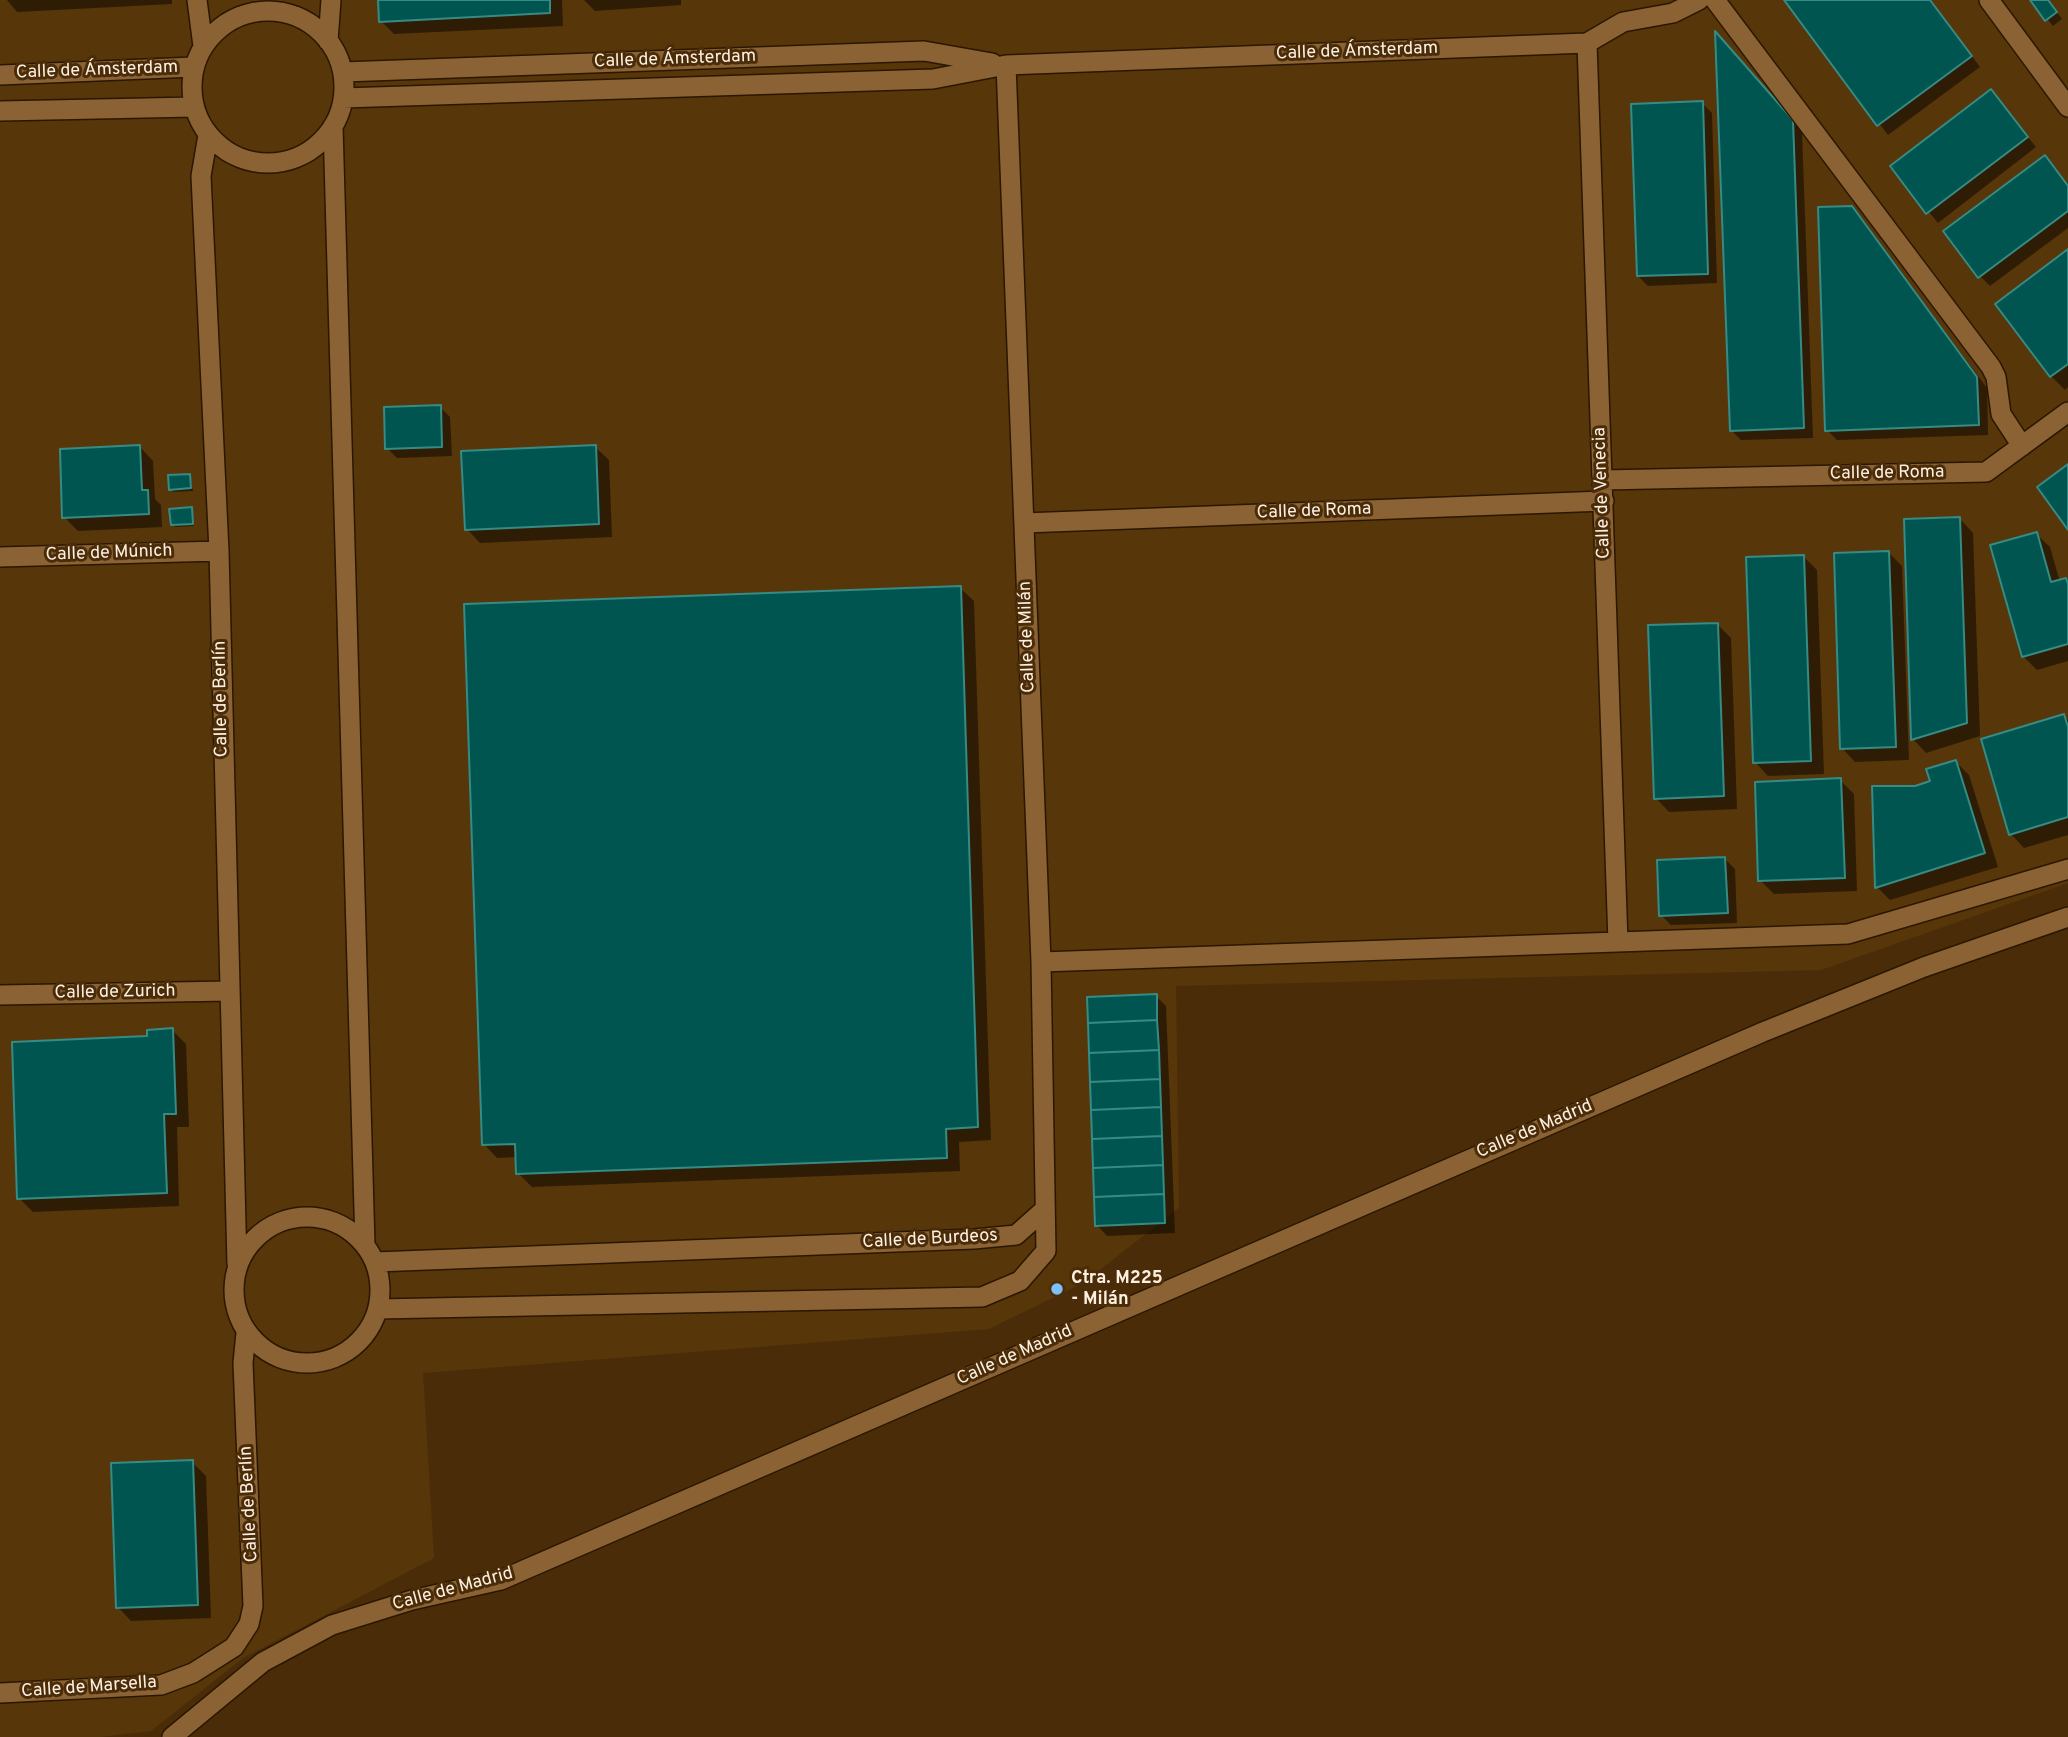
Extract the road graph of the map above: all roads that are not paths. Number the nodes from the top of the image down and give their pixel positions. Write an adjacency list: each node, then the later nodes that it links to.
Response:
1 (197, 0): 8 (street)
2 (331, 0): 6 (street)
3 (1699, 0): 7 (street, Calle de Ámsterdam)
4 (1715, 0): 20 (street)
5 (1989, 0): 15 (street)
6 (328, 41): 8 (street); 11 (street)
7 (1587, 43): 9 (street, Calle de Ámsterdam); 21 (street, Calle de Venecia)
8 (203, 46): 10 (street)
9 (1006, 65): 11 (street, Calle de Ámsterdam); 13 (street, Calle de Ámsterdam); 23 (street, Calle de Milán)
10 (194, 67): 12 (street, Calle de Ámsterdam); 14 (street)
11 (342, 72): 13 (street)
12 (0, 75)
13 (343, 99): 17 (street)
14 (194, 107): 16 (street); 18 (street)
15 (2068, 107)
16 (0, 111)
17 (333, 126): 18 (street); 33 (street)
18 (208, 135): 24 (street, Calle de Berlín)
19 (2068, 412): 20 (street, Calle de Roma)
20 (2022, 446): 21 (street, Calle de Roma)
21 (1603, 480): 22 (street, Calle de Venecia)
22 (1604, 501): 23 (street, Calle de Roma); 28 (street, Calle de Venecia)
23 (1024, 523): 29 (street, Calle de Milán)
24 (219, 551): 25 (street, Calle de Múnich); 30 (street, Calle de Berlín)
25 (0, 557)
26 (2068, 869): 28 (street)
27 (2068, 917): 39 (street, Calle de Madrid)
28 (1618, 942): 29 (street)
29 (1041, 962): 32 (street, Calle de Milán)
30 (230, 991): 31 (street, Calle de Zurich); 34 (street, Calle de Berlín)
31 (0, 995)
32 (1044, 1210): 33 (street, Calle de Burdeos); 35 (street)
33 (370, 1253): 34 (street); 35 (street)
34 (237, 1265): 36 (street)
35 (378, 1309): 36 (street)
36 (246, 1333): 37 (street, Calle de Berlín)
37 (216, 1661): 38 (street, Calle de Marsella)
38 (0, 1693)
39 (172, 1737)

